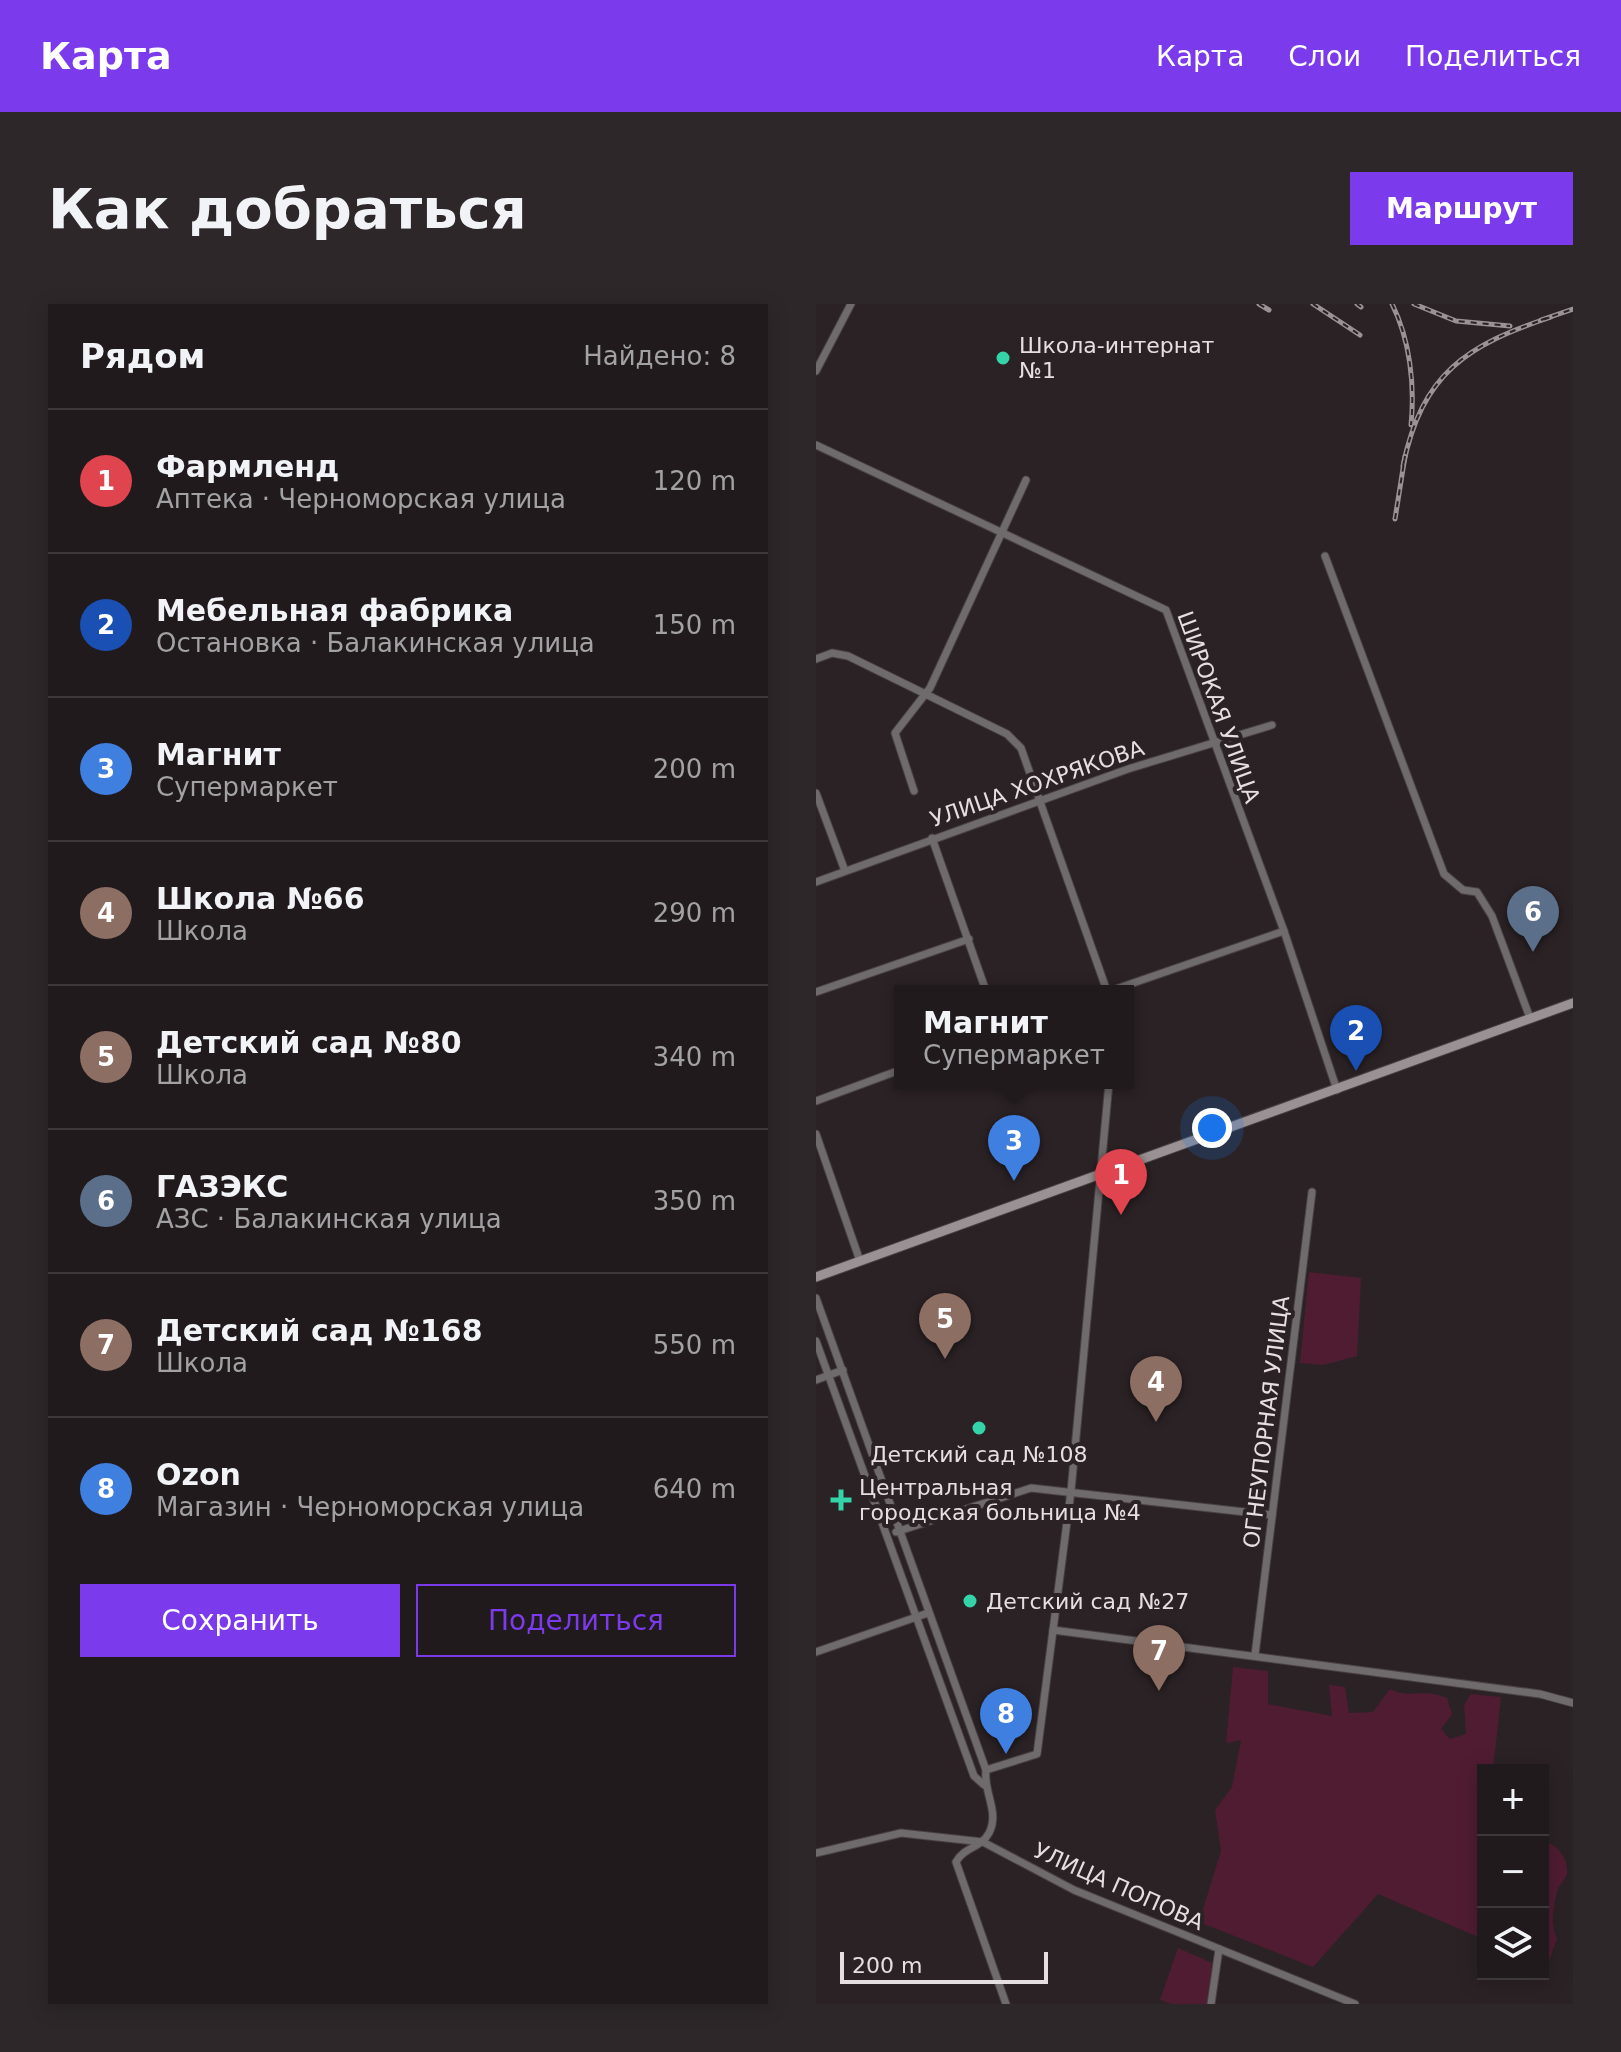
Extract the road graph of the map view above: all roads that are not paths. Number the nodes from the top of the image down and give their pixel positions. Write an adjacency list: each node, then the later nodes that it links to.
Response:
1 (851, 304): 2 (street)
2 (816, 371)
3 (816, 445): 5 (street, ШИРОКАЯ УЛИЦА)
4 (1026, 480): 5 (street)
5 (1002, 533): 8 (street); 10 (street, ШИРОКАЯ УЛИЦА)
6 (1325, 556): 24 (street)
7 (816, 659): 8 (street)
8 (925, 696): 11 (street); 13 (street)
9 (1272, 725): 10 (street, УЛИЦА ХОХРЯКОВА)
10 (1213, 742): 13 (street, УЛИЦА ХОХРЯКОВА); 17 (street, ШИРОКАЯ УЛИЦА)
11 (914, 791)
12 (816, 793): 15 (street)
13 (1040, 799): 14 (street, УЛИЦА ХОХРЯКОВА); 20 (street)
14 (932, 838): 15 (street, УЛИЦА ХОХРЯКОВА); 18 (street)
15 (845, 871): 16 (street, УЛИЦА ХОХРЯКОВА)
16 (816, 882)
17 (1284, 931): 21 (street); 27 (street, ШИРОКАЯ УЛИЦА)
18 (969, 939): 19 (street); 22 (street)
19 (984, 985)
20 (1106, 985)
21 (1126, 985)
22 (816, 992)
23 (1573, 1003): 24 (main road)
24 (1530, 1018): 27 (main road)
25 (894, 1072): 28 (street)
26 (1108, 1089): 30 (street)
27 (1337, 1090): 30 (main road)
28 (816, 1101)
29 (816, 1134): 32 (street)
30 (1100, 1173): 32 (main road); 39 (street)
31 (1312, 1192): 40 (street, ОГНЕУПОРНАЯ УЛИЦА)
32 (860, 1261): 33 (main road)
33 (816, 1277)
34 (816, 1298): 36 (street)
35 (816, 1341): 37 (street)
36 (843, 1370): 37 (street); 41 (street)
37 (829, 1375): 38 (street); 42 (street)
38 (816, 1380)
39 (1071, 1491): 40 (street); 41 (street); 45 (street)
40 (1272, 1515): 47 (street, ОГНЕУПОРНАЯ УЛИЦА)
41 (899, 1531): 42 (street); 43 (street)
42 (886, 1535): 44 (street)
43 (928, 1613): 44 (street); 49 (street)
44 (916, 1618): 46 (street); 50 (street)
45 (1053, 1630): 47 (street); 49 (street)
46 (816, 1652)
47 (1255, 1655): 48 (street)
48 (1573, 1703)
49 (986, 1770): 50 (street)
50 (984, 1785): 51 (street)
51 (983, 1842): 52 (street, УЛИЦА ПОПОВА); 53 (street, УЛИЦА ПОПОВА); 54 (street)
52 (816, 1853)
53 (1219, 1949): 55 (street); 56 (street, УЛИЦА ПОПОВА)
54 (1006, 2004)
55 (1211, 2004)
56 (1355, 2004)

